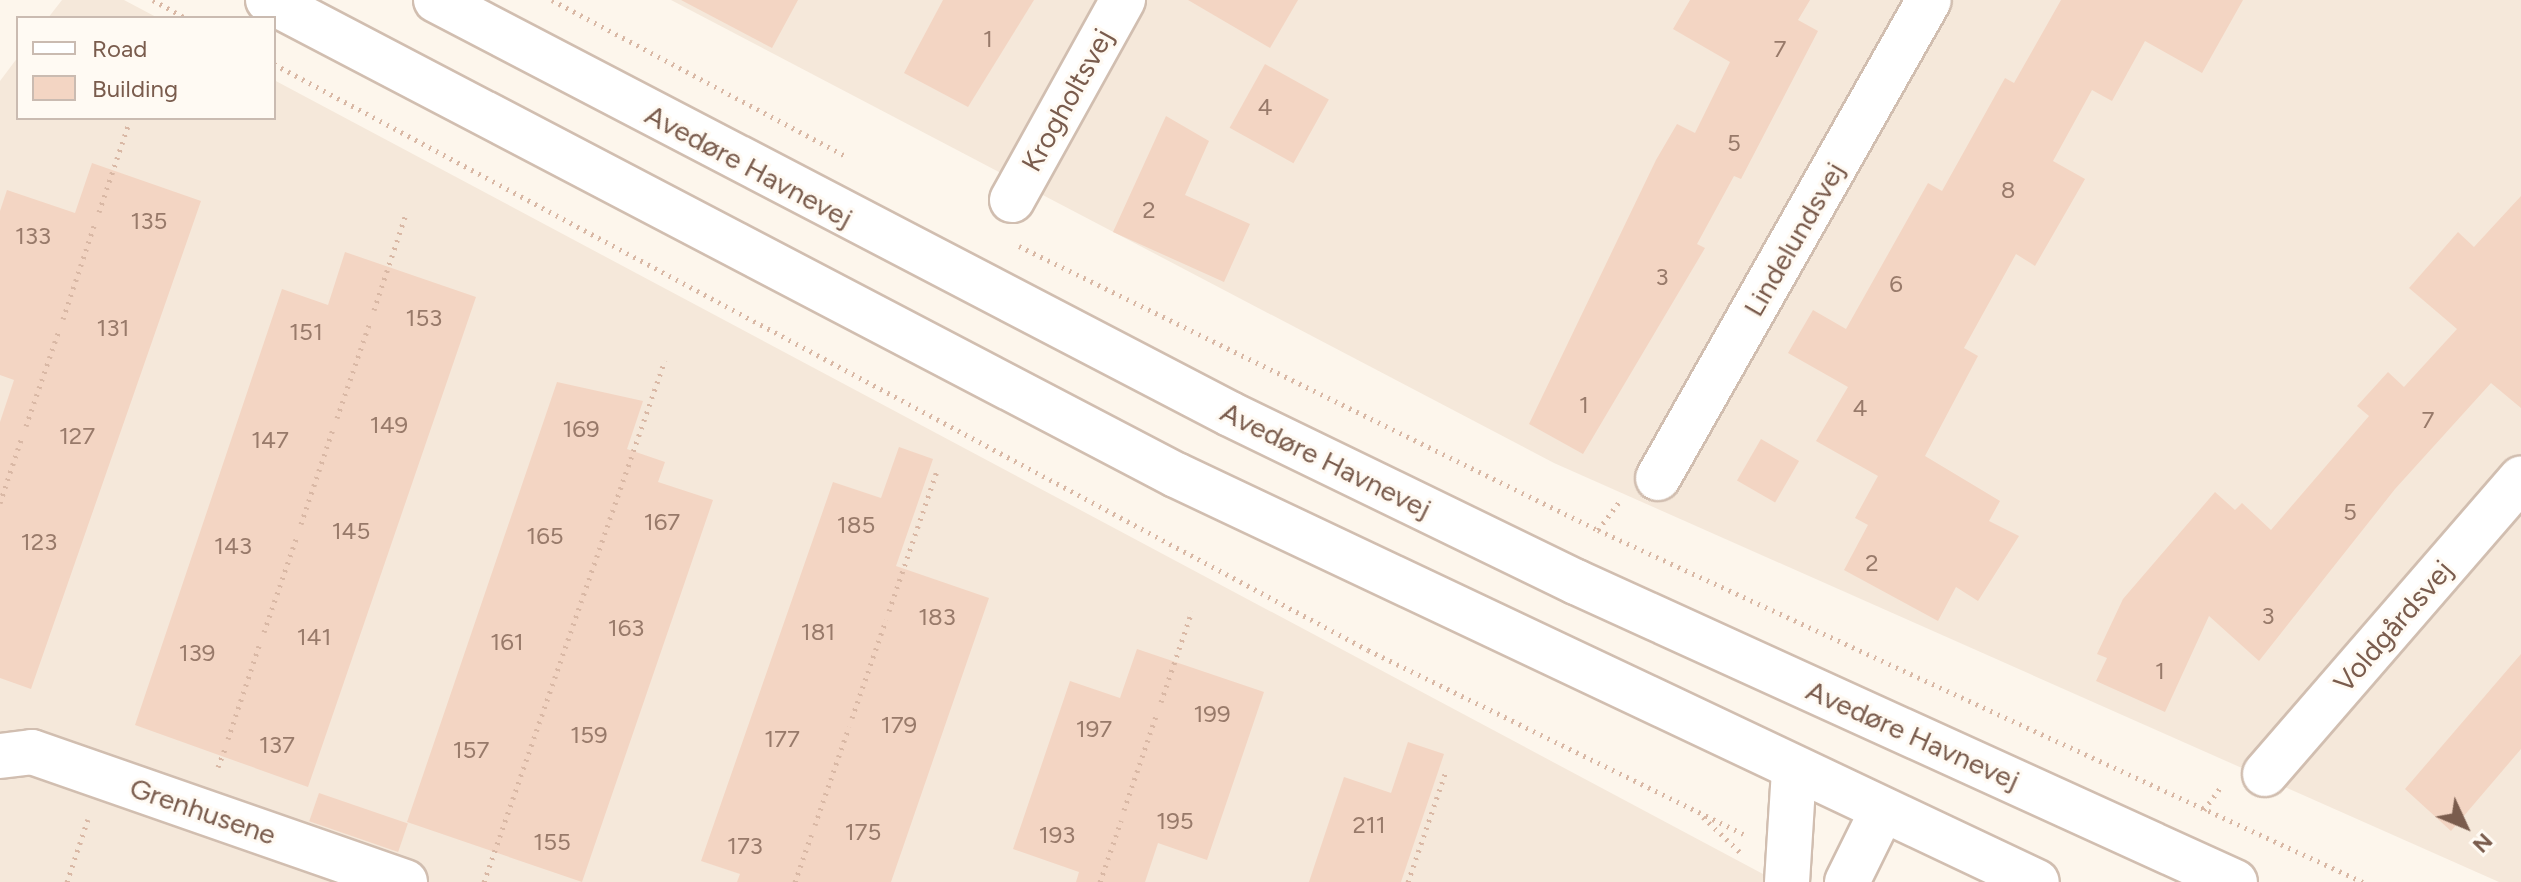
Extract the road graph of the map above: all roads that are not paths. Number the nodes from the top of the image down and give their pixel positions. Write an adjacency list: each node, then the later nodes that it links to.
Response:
1 (268, 0): 9 (street)
2 (436, 0): 16 (street, Avedøre Havnevej)
3 (1123, 0): 5 (street, Krogholtsvej)
4 (1929, 0): 6 (street, Lindelundsvej)
5 (1010, 220)
6 (1658, 478)
7 (2521, 478): 10 (street, Voldgårdsvej)
8 (0, 756): 13 (street, Grenhusene)
9 (1794, 771): 11 (street); 12 (street)
10 (2265, 774)
11 (1882, 811): 14 (street); 15 (street)
12 (1789, 870)
13 (405, 882)
14 (1847, 882)
15 (2037, 882)
16 (2235, 882)

